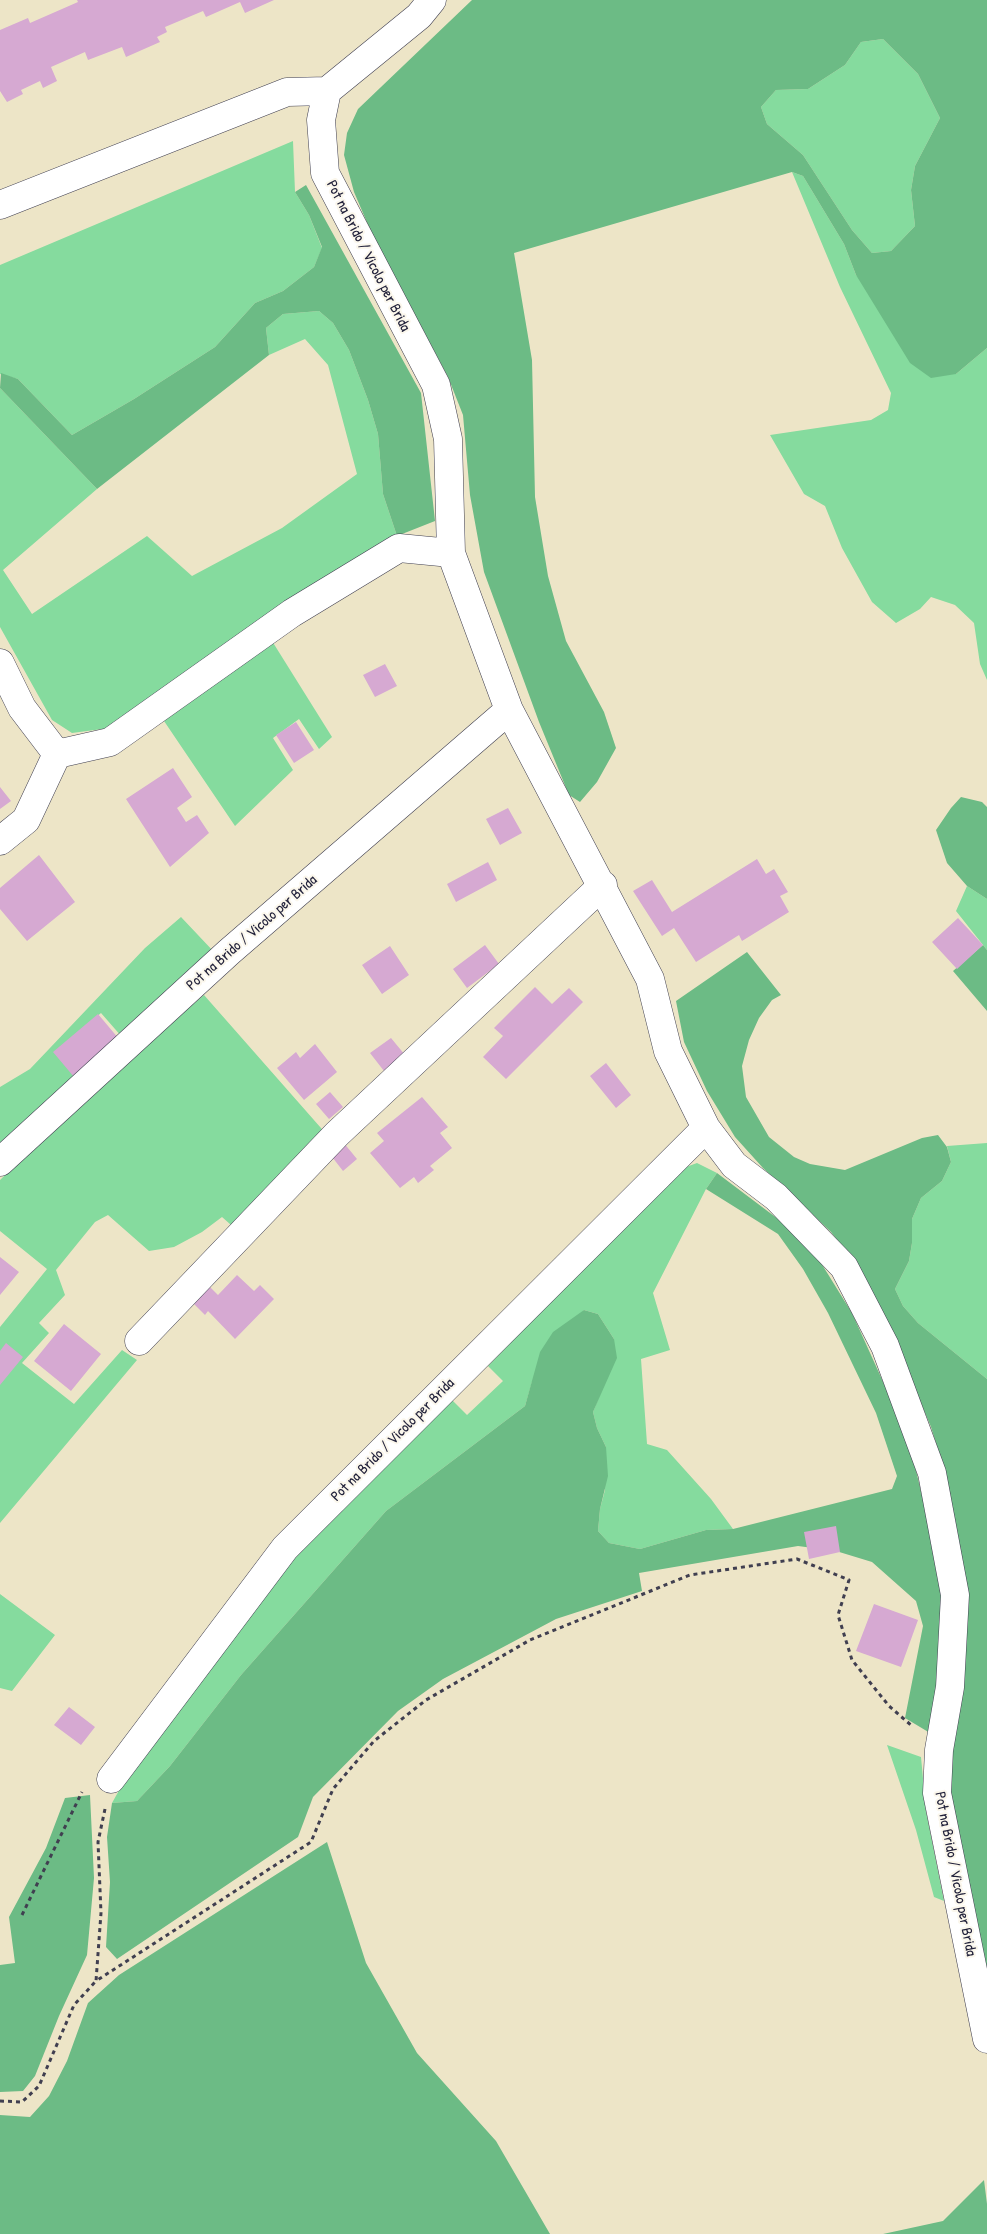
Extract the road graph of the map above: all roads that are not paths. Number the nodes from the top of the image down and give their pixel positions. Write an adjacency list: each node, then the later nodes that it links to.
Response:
1 (432, 0): 2 (street)
2 (327, 91): 3 (street); 4 (street, Pot na Brido / Vicolo per Brida)
3 (0, 204)
4 (450, 553): 6 (street, Pot na Brido / Vicolo per Brida); 7 (street)
5 (0, 663): 7 (street)
6 (509, 710): 9 (street, Pot na Brido / Vicolo per Brida); 11 (street, Pot na Brido / Vicolo per Brida)
7 (57, 754): 8 (street)
8 (0, 841)
9 (603, 885): 10 (street, Pot na Brido / Vicolo per Brida); 12 (street)
10 (706, 1128): 13 (street, Pot na Brido / Vicolo per Brida); 14 (street, Pot na Brido / Vicolo per Brida)
11 (0, 1162)
12 (140, 1341)
13 (111, 1779)
14 (987, 2039)

